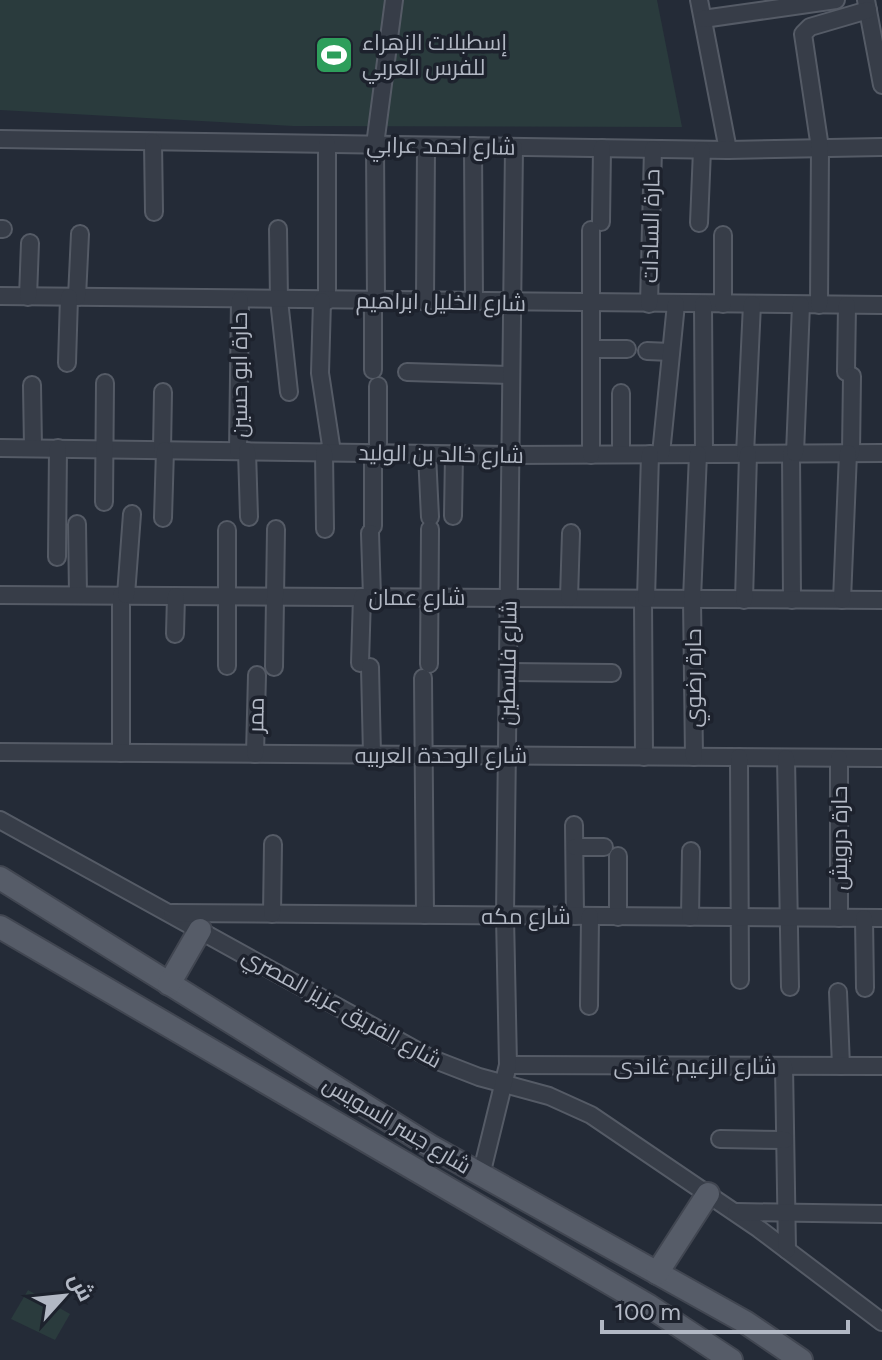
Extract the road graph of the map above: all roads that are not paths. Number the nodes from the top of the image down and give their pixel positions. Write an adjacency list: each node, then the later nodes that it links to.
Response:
1 (394, 0): 11 (street)
2 (699, 0): 5 (street)
3 (836, 0): 5 (street)
4 (867, 5): 6 (street); 17 (street)
5 (703, 19): 20 (street)
6 (878, 46): 7 (street)
7 (882, 85)
8 (0, 139): 9 (street, شارع احمد عرابي)
9 (153, 142): 10 (street, شارع احمد عرابي); 21 (street)
10 (327, 144): 11 (street, شارع احمد عرابي); 32 (street)
11 (375, 145): 12 (street, شارع احمد عرابي); 33 (street)
12 (426, 146): 13 (street, شارع احمد عرابي); 34 (street)
13 (473, 146): 14 (street, شارع احمد عرابي); 35 (street)
14 (514, 147): 16 (street, شارع احمد عرابي); 36 (street, شارع فلسطين)
15 (882, 147): 17 (street, شارع احمد عرابي)
16 (602, 148): 18 (street, شارع احمد عرابي); 37 (street)
17 (820, 148): 20 (street, شارع احمد عرابي); 44 (street)
18 (653, 149): 19 (street, شارع احمد عرابي); 38 (street, حارة السادات)
19 (702, 150): 20 (street, شارع احمد عرابي); 22 (street)
20 (728, 150)
21 (154, 212)
22 (699, 223)
23 (278, 229): 31 (street)
24 (80, 234): 29 (street)
25 (723, 235): 41 (street)
26 (30, 243): 28 (street)
27 (0, 296): 28 (street, شارع الخليل ابراهيم)
28 (28, 297): 29 (street, شارع الخليل ابراهيم)
29 (73, 297): 30 (street, شارع الخليل ابراهيم); 51 (street)
30 (240, 300): 31 (street, شارع الخليل ابراهيم); 64 (street, حارة ابو حسين)
31 (279, 300): 32 (street, شارع الخليل ابراهيم); 57 (street)
32 (325, 301): 33 (street, شارع الخليل ابراهيم); 65 (street)
33 (375, 301): 34 (street, شارع الخليل ابراهيم); 66 (street)
34 (425, 302): 35 (street, شارع الخليل ابراهيم)
35 (474, 303): 36 (street, شارع الخليل ابراهيم)
36 (512, 303): 37 (street, شارع الخليل ابراهيم); 53 (street, شارع فلسطين)
37 (591, 304): 38 (street, شارع الخليل ابراهيم); 47 (street)
38 (649, 304): 39 (street, شارع الخليل ابراهيم)
39 (676, 304): 40 (street, شارع الخليل ابراهيم); 50 (street)
40 (703, 304): 41 (street, شارع الخليل ابراهيم); 74 (street, حارة رضوي)
41 (723, 304): 42 (street, شارع الخليل ابراهيم)
42 (752, 304): 43 (street, شارع الخليل ابراهيم); 75 (street)
43 (801, 305): 44 (street, شارع الخليل ابراهيم); 67 (street)
44 (819, 305): 45 (street, شارع الخليل ابراهيم)
45 (847, 305): 46 (street, شارع الخليل ابراهيم); 68 (street)
46 (882, 305)
47 (591, 349): 48 (street); 77 (street)
48 (627, 349)
49 (647, 351): 50 (street)
50 (671, 352): 73 (street)
51 (67, 363)
52 (407, 372): 53 (street)
53 (511, 375): 76 (street, شارع فلسطين)
54 (105, 383): 62 (street)
55 (32, 385): 60 (street)
56 (163, 392): 63 (street)
57 (289, 392)
58 (621, 393): 72 (street)
59 (0, 448): 60 (street, شارع خالد بن الوليد)
60 (33, 448): 61 (street, شارع خالد بن الوليد)
61 (58, 448): 62 (street, شارع خالد بن الوليد); 88 (street)
62 (104, 449): 63 (street, شارع خالد بن الوليد); 78 (street)
63 (164, 450): 64 (street, شارع خالد بن الوليد); 82 (street)
64 (243, 451): 65 (street, شارع خالد بن الوليد); 81 (street, حارة ابو حسين)
65 (328, 452): 66 (street, شارع خالد بن الوليد); 85 (street)
66 (375, 453): 70 (street, شارع خالد بن الوليد); 95 (street)
67 (793, 453): 68 (street, شارع خالد بن الوليد); 75 (street, شارع خالد بن الوليد); 102 (street)
68 (850, 453): 69 (street, شارع خالد بن الوليد); 103 (street)
69 (882, 453)
70 (427, 454): 71 (street, شارع خالد بن الوليد); 96 (street)
71 (454, 454): 76 (street, شارع خالد بن الوليد); 80 (street)
72 (621, 454): 73 (street, شارع خالد بن الوليد); 77 (street, شارع خالد بن الوليد)
73 (655, 454): 74 (street, شارع خالد بن الوليد); 99 (street)
74 (701, 454): 75 (street, شارع خالد بن الوليد); 100 (street, حارة رضوي)
75 (747, 454): 101 (street)
76 (510, 455): 77 (street, شارع خالد بن الوليد); 97 (street, شارع فلسطين)
77 (591, 455)
78 (104, 502)
79 (132, 514): 91 (street)
80 (453, 516)
81 (249, 517)
82 (163, 518)
83 (77, 524): 90 (street)
84 (276, 529): 94 (street)
85 (325, 529)
86 (227, 530): 93 (street)
87 (571, 533): 98 (street)
88 (57, 557)
89 (0, 595): 90 (street, شارع عمان)
90 (78, 595): 91 (street, شارع عمان)
91 (123, 595): 92 (street, شارع عمان); 112 (street)
92 (176, 596): 93 (street, شارع عمان); 105 (street)
93 (226, 596): 94 (street, شارع عمان); 106 (street)
94 (276, 596): 95 (street, شارع عمان); 107 (street)
95 (367, 597): 96 (street, شارع عمان); 114 (street)
96 (429, 597): 97 (street, شارع عمان); 115 (street)
97 (509, 598): 98 (street, شارع عمان); 108 (street, شارع فلسطين)
98 (569, 598): 99 (street, شارع عمان)
99 (645, 599): 100 (street, شارع عمان); 117 (street)
100 (692, 599): 101 (street, شارع عمان); 118 (street, حارة رضوي)
101 (744, 600): 102 (street, شارع عمان)
102 (792, 600): 103 (street, شارع عمان)
103 (842, 600): 104 (street, شارع عمان)
104 (882, 600)
105 (175, 634)
106 (227, 666)
107 (274, 667)
108 (508, 672): 109 (street); 116 (street, شارع فلسطين)
109 (612, 673)
110 (257, 675): 113 (street, ممر)
111 (0, 752): 112 (street, شارع الوحدة العربيه)
112 (121, 753): 113 (street, شارع الوحدة العربيه)
113 (255, 754): 114 (street, شارع الوحدة العربيه)
114 (372, 755): 115 (street, شارع الوحدة العربيه)
115 (423, 755): 116 (street, شارع الوحدة العربيه); 131 (street)
116 (507, 756): 117 (street, شارع الوحدة العربيه); 132 (street, شارع فلسطين)
117 (644, 757): 118 (street, شارع الوحدة العربيه)
118 (694, 757): 119 (street, شارع الوحدة العربيه)
119 (739, 757): 120 (street, شارع الوحدة العربيه); 136 (street)
120 (786, 758): 121 (street, شارع الوحدة العربيه); 137 (street)
121 (839, 758): 122 (street, شارع الوحدة العربيه); 138 (street, حارة درويش)
122 (882, 758)
123 (0, 820): 129 (street, شارع الفريق عزيز المصري)
124 (574, 825): 126 (street)
125 (273, 844): 130 (street)
126 (575, 847): 133 (street); 134 (street)
127 (691, 851): 135 (street)
128 (0, 878): 144 (main road, شارع جسر السويس)
129 (170, 913): 130 (street, شارع مكه); 142 (street, شارع الفريق عزيز المصري)
130 (272, 914): 131 (street, شارع مكه)
131 (425, 915): 132 (street, شارع مكه)
132 (505, 916): 133 (street, شارع مكه); 149 (street, شارع فلسطين)
133 (583, 916): 134 (street, شارع مكه); 148 (street)
134 (618, 917): 135 (street, شارع مكه)
135 (690, 917): 136 (street, شارع مكه)
136 (742, 917): 137 (street, شارع مكه); 143 (street)
137 (791, 918): 138 (street, شارع مكه); 145 (street)
138 (839, 918): 139 (street, شارع مكه)
139 (864, 918): 140 (street, شارع مكه); 146 (street)
140 (882, 918)
141 (0, 927): 164 (main road, شارع جسر السويس)
142 (200, 930): 144 (main road); 153 (street, شارع الفريق عزيز المصري)
143 (740, 980)
144 (169, 984): 156 (main road, شارع جسر السويس)
145 (790, 987)
146 (865, 988)
147 (838, 992): 151 (street)
148 (589, 1006)
149 (508, 1065): 150 (street, شارع الزعيم غاندى); 153 (street, شارع فلسطين)
150 (784, 1066): 151 (street, شارع الزعيم غاندى); 155 (street)
151 (841, 1066): 152 (street, شارع الزعيم غاندى)
152 (882, 1066)
153 (505, 1084): 156 (street, شارع فلسطين); 157 (street, شارع الفريق عزيز المصري)
154 (720, 1139): 155 (street)
155 (785, 1140): 159 (street)
156 (481, 1175): 162 (main road, شارع جسر السويس)
157 (708, 1194): 158 (street, شارع الفريق عزيز المصري); 162 (main road)
158 (734, 1212): 159 (street); 161 (street, شارع الفريق عزيز المصري)
159 (786, 1214): 160 (street); 161 (street)
160 (882, 1214)
161 (787, 1250): 163 (street, شارع الفريق عزيز المصري)
162 (657, 1273): 165 (main road, شارع جسر السويس)
163 (882, 1322)
164 (731, 1360)
165 (801, 1360)

